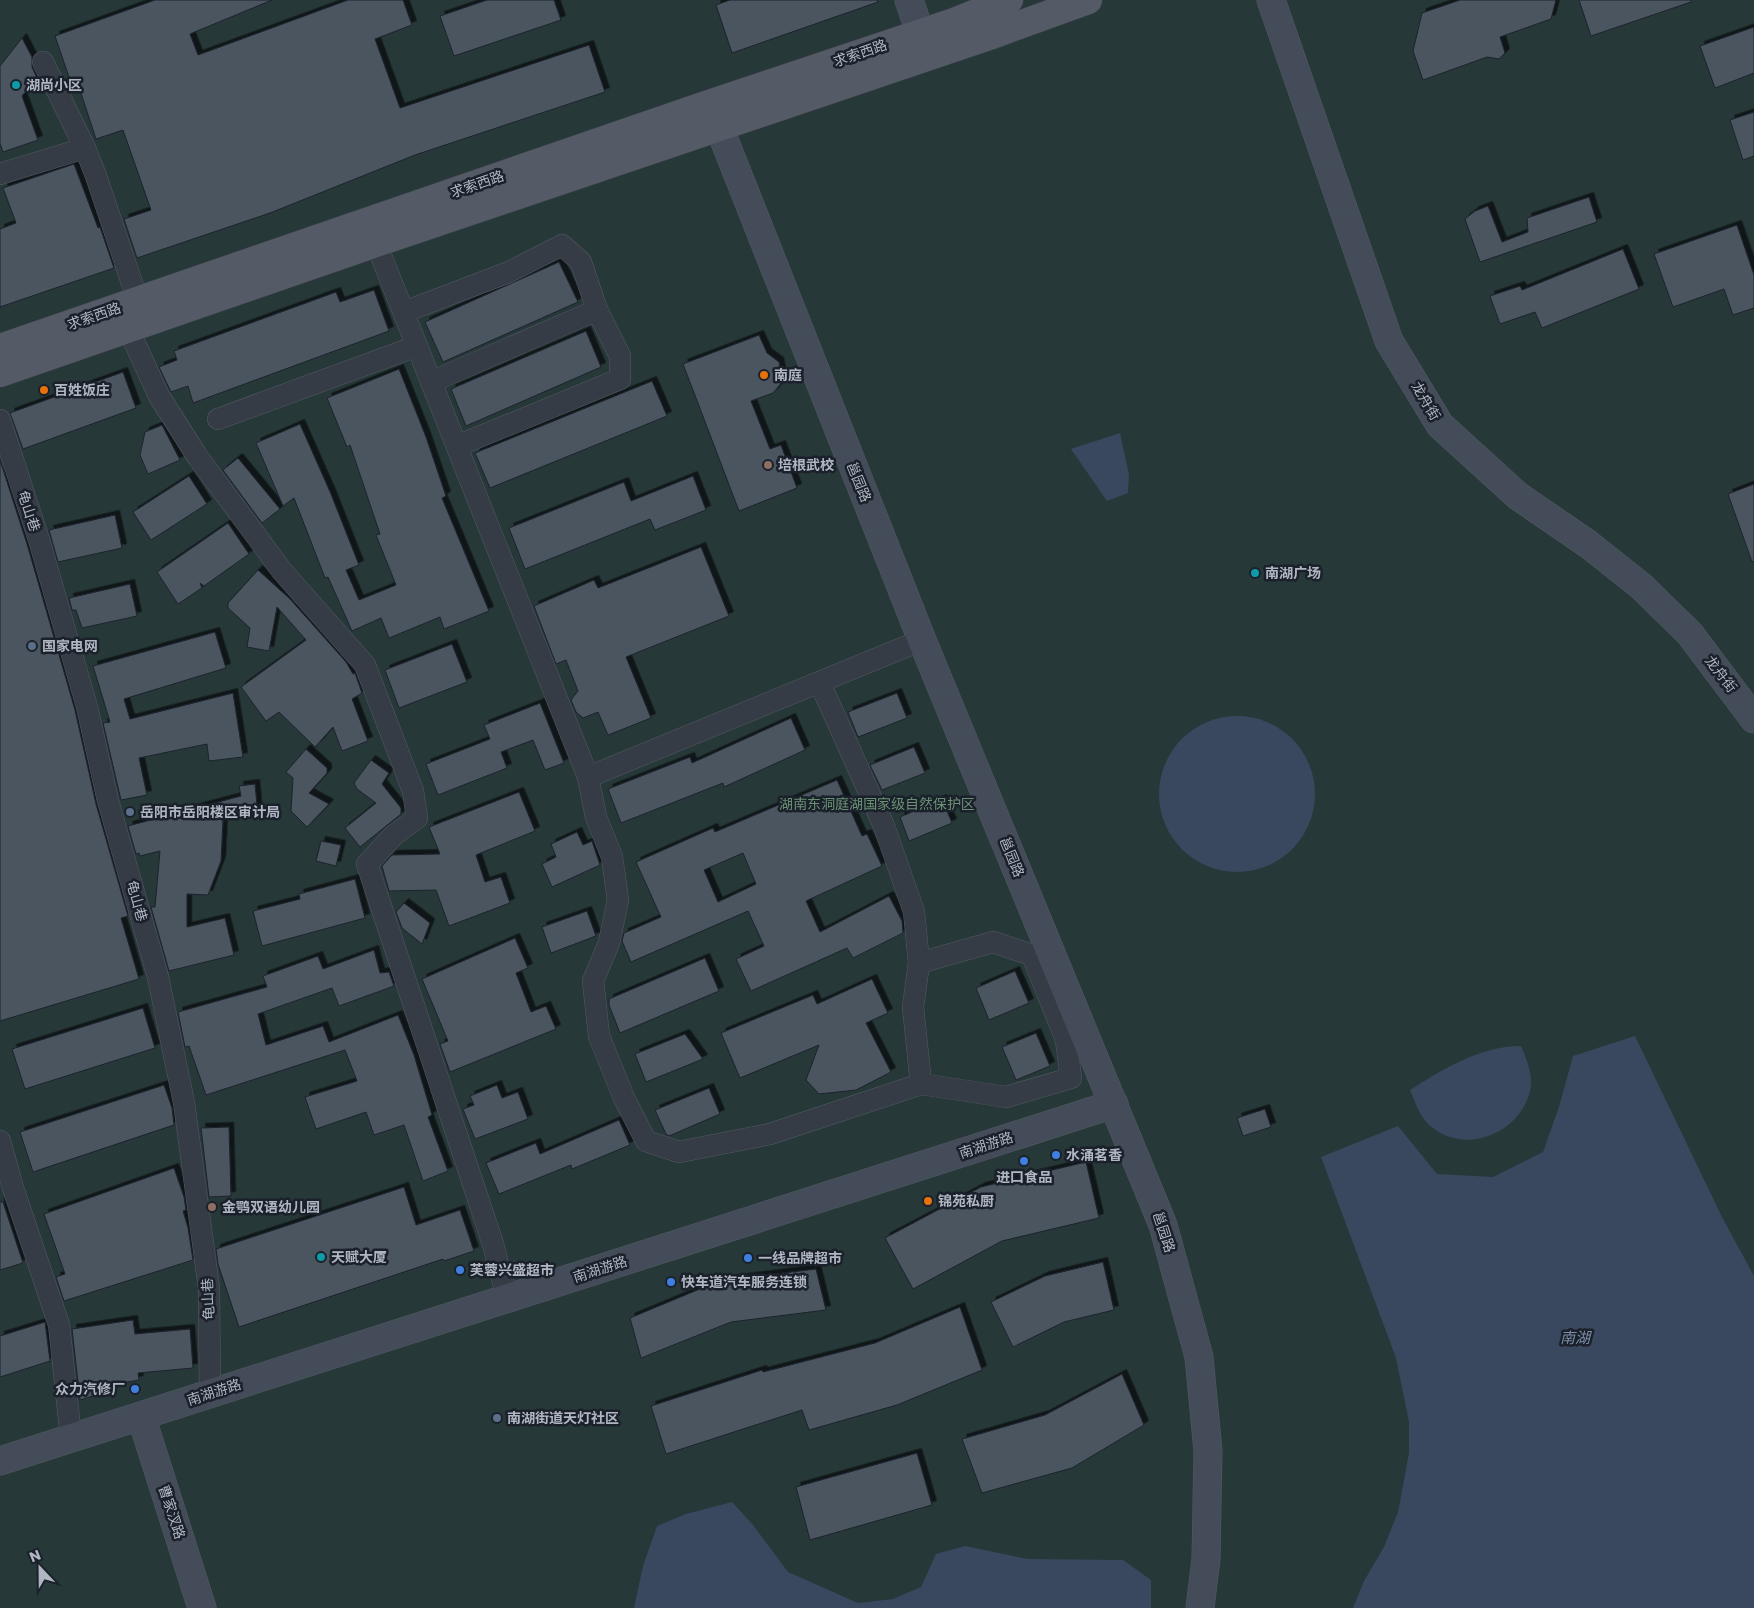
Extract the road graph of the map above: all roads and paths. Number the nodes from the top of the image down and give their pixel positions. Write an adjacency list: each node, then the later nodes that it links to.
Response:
1 (909, 0): 7 (street)
2 (1009, 0): 5 (main road)
3 (1088, 0): 8 (main road)
4 (1271, 0): 27 (street, 龙舟街)
5 (980, 5): 6 (main road); 8 (main road)
6 (954, 22): 7 (main road, 求索西路); 8 (main road); 10 (main road, 求索西路)
7 (920, 32): 14 (main road, 求索西路)
8 (989, 36)
9 (42, 62): 11 (street)
10 (719, 127): 13 (main road, 求索西路); 25 (street, 邕园路)
11 (85, 148): 12 (street); 14 (street)
12 (0, 174)
13 (376, 243): 16 (street); 17 (main road, 求索西路)
14 (138, 301): 19 (main road, 求索西路)
15 (597, 310): 16 (street); 21 (street); 24 (street)
16 (404, 312): 18 (street)
17 (128, 328): 20 (main road, 求索西路); 33 (street)
18 (417, 346): 21 (street); 22 (street)
19 (0, 348)
20 (0, 373)
21 (431, 382): 24 (street)
22 (218, 419)
23 (0, 420): 34 (street, 龟山巷)
24 (457, 446): 28 (street)
25 (922, 640): 26 (street); 31 (street, 邕园路)
26 (820, 682): 28 (street); 29 (street)
27 (1754, 719)
28 (588, 777): 30 (street)
29 (919, 963): 30 (street); 30 (street)
30 (921, 1084)
31 (1114, 1104): 33 (street, 南湖游路); 39 (street, 邕园路)
32 (0, 1140): 36 (street)
33 (507, 1298): 34 (street, 南湖游路)
34 (210, 1394): 35 (street, 南湖游路)
35 (141, 1416): 36 (street, 南湖游路); 38 (street, 曹家汊路)
36 (71, 1438): 37 (street, 南湖游路)
37 (0, 1461)
38 (202, 1608)
39 (1200, 1608)

